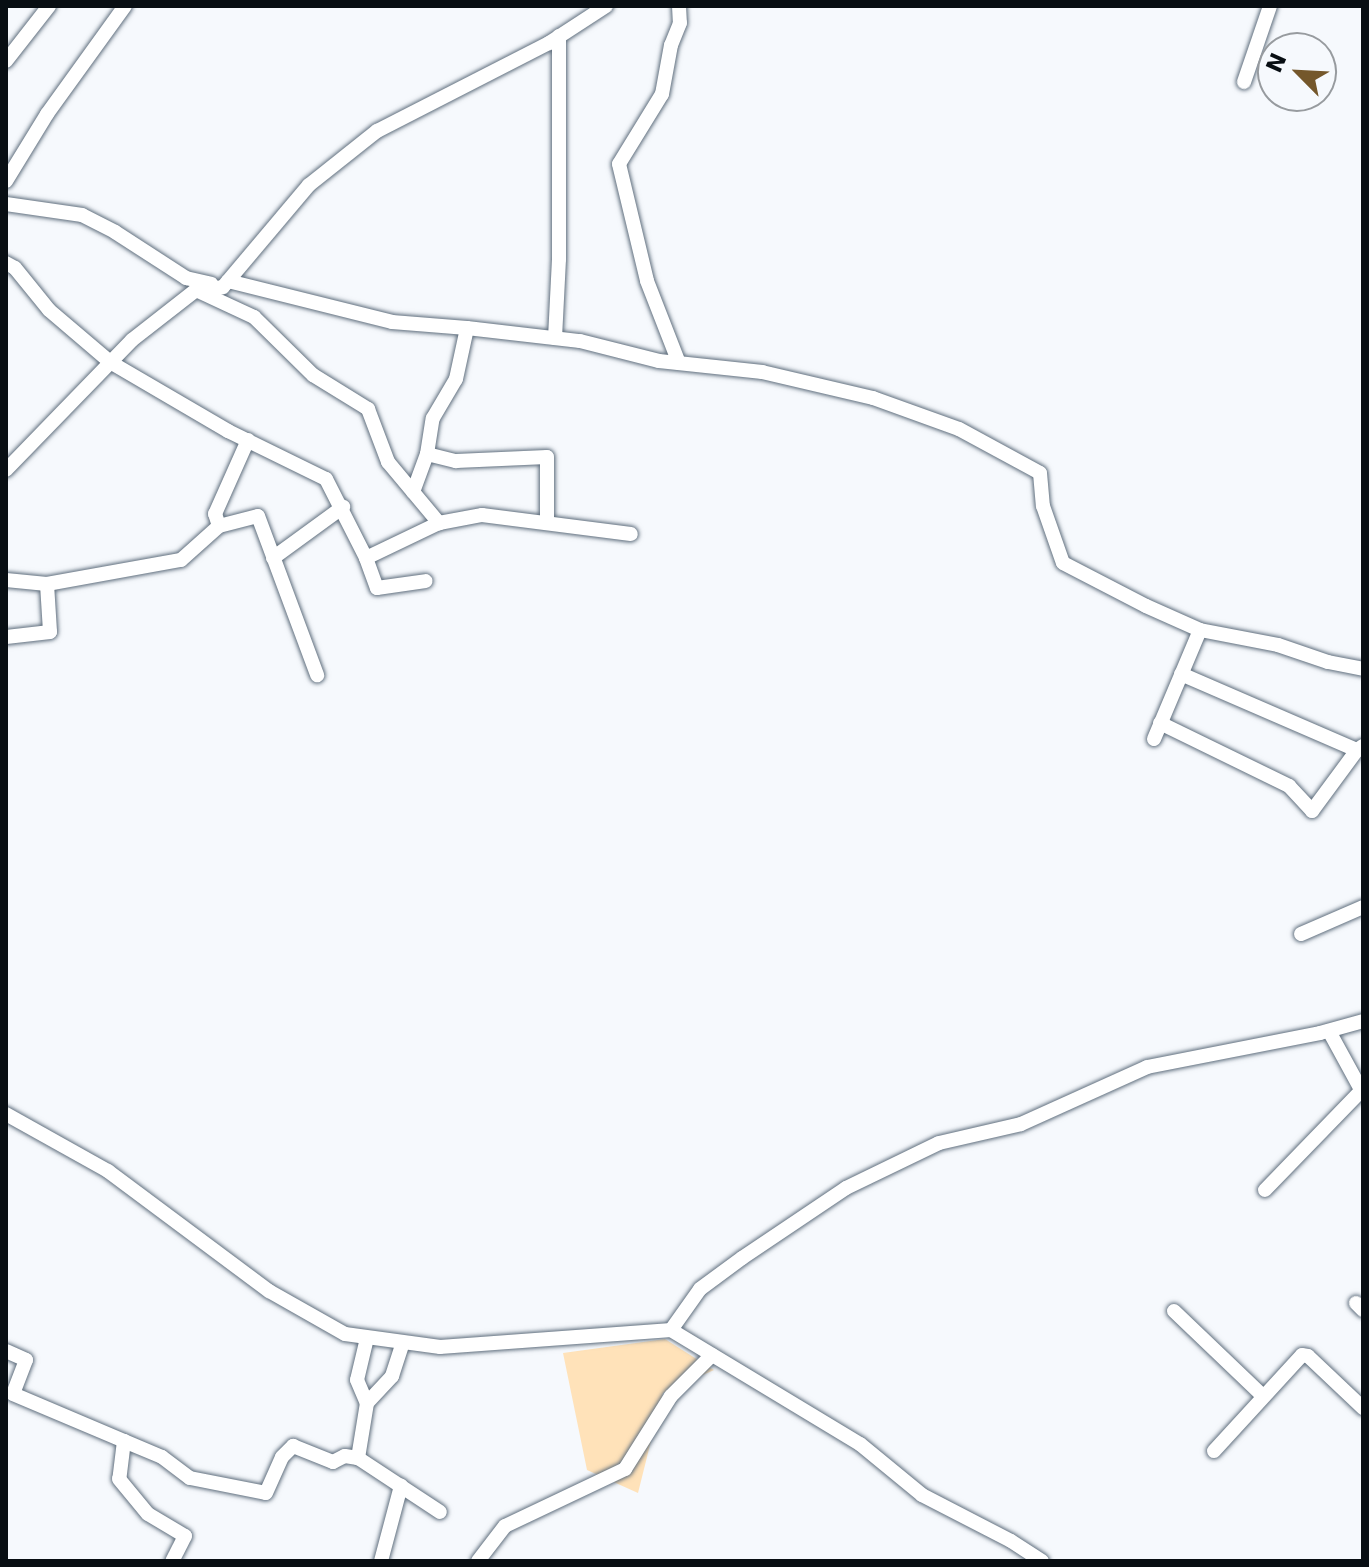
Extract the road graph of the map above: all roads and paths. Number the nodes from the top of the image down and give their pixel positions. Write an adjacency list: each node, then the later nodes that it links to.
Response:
1 (49, 6): 7 (street)
2 (125, 6): 10 (street)
3 (606, 6): 6 (street)
4 (679, 6): 19 (street)
5 (1270, 6): 8 (street)
6 (559, 36): 14 (street); 17 (street)
7 (6, 61)
8 (1244, 82)
9 (6, 149): 10 (street)
10 (19, 160): 11 (street)
11 (6, 181)
12 (6, 204): 14 (street)
13 (6, 263): 18 (street)
14 (226, 284): 15 (street); 16 (street)
15 (196, 290): 18 (street); 23 (street)
16 (467, 328): 17 (street); 21 (street)
17 (555, 338): 19 (street)
18 (110, 362): 20 (street); 22 (street)
19 (679, 363): 34 (street)
20 (248, 440): 24 (street); 27 (street)
21 (427, 454): 23 (street); 26 (street)
22 (6, 470)
23 (413, 492): 25 (street)
24 (343, 507): 29 (street); 30 (street)
25 (439, 523): 26 (street); 30 (street)
26 (547, 523): 28 (street)
27 (219, 526): 29 (street); 33 (street)
28 (631, 534)
29 (273, 558): 38 (street)
30 (366, 558): 32 (street)
31 (6, 580): 33 (street)
32 (426, 581)
33 (47, 584): 35 (street)
34 (1200, 630): 36 (street); 37 (street)
35 (6, 637)
36 (1363, 669)
37 (1181, 674): 39 (street); 41 (street)
38 (317, 675)
39 (1160, 723): 40 (street); 41 (street)
40 (1154, 739)
41 (1360, 748)
42 (1363, 907): 43 (street)
43 (1301, 934)
44 (1363, 1021): 45 (street)
45 (1329, 1031): 46 (street); 50 (street)
46 (1362, 1092): 48 (street)
47 (6, 1114): 51 (street)
48 (1265, 1190)
49 (1174, 1311): 55 (street)
50 (671, 1330): 52 (street); 54 (street)
51 (367, 1338): 52 (street); 56 (street)
52 (403, 1343): 56 (street)
53 (6, 1351): 58 (street)
54 (712, 1355): 65 (street); 66 (street)
55 (1263, 1396): 57 (street); 59 (street)
56 (367, 1403): 60 (street)
57 (1363, 1408)
58 (124, 1441): 60 (street); 63 (street)
59 (1214, 1451)
60 (358, 1458): 61 (street)
61 (401, 1486): 62 (street); 64 (street)
62 (440, 1512)
63 (172, 1561)
64 (381, 1561)
65 (478, 1561)
66 (1042, 1561)

